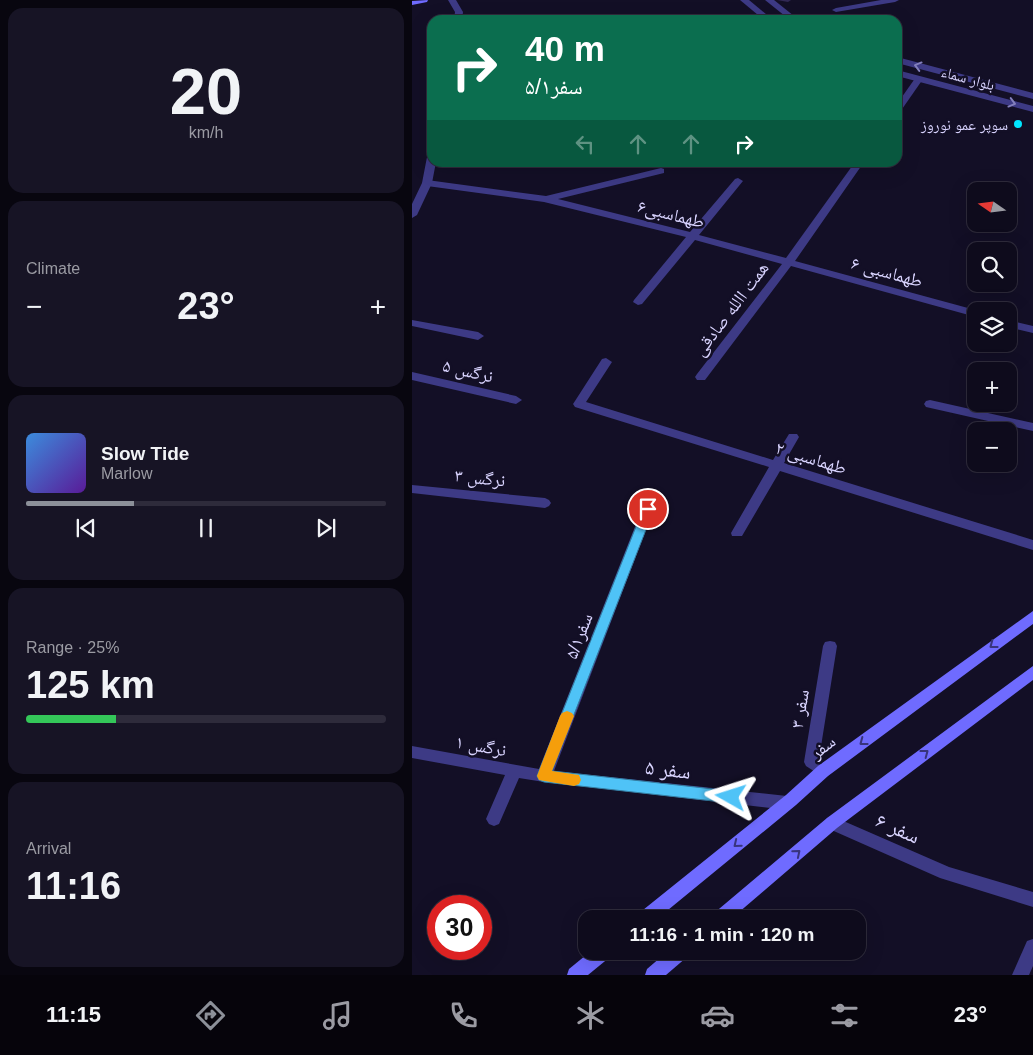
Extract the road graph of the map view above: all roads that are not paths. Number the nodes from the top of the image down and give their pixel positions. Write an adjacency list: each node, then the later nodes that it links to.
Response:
1 (424, 0): 6 (main road)
2 (452, 0): 8 (street)
3 (744, 0): 9 (street)
4 (769, 0): 10 (street)
5 (895, 0): 7 (street)
6 (412, 3)
7 (836, 10)
8 (459, 15)
9 (763, 15)
10 (788, 15)
11 (902, 61): 14 (street, بلوار سماء, one-way to 11)
12 (902, 74): 13 (street, بلوار سماء)
13 (920, 79): 15 (street); 16 (street, بلوار سماء, one-way to 16)
14 (1032, 96)
15 (902, 103)
16 (1032, 109)
17 (430, 167): 21 (street)
18 (856, 167): 25 (street, همت االله صادقی)
19 (661, 171): 22 (street)
20 (738, 181): 24 (street)
21 (427, 183): 22 (street, ۶طهماسبی); 23 (street)
22 (544, 199): 24 (street, ۶طهماسبی)
23 (412, 215)
24 (693, 236): 25 (street, ۶طهماسبی); 26 (street)
25 (788, 263): 27 (street, ۶ طهماسبی); 34 (street, همت االله صادقی)
26 (638, 302)
27 (967, 312)
28 (412, 323): 31 (street)
29 (1017, 326): 30 (street)
30 (1032, 330)
31 (478, 336)
32 (606, 362): 39 (street, ۲ طهماسبی)
33 (412, 376): 35 (street, ۵ نرگس)
34 (701, 377)
35 (516, 400)
36 (930, 404): 37 (street)
37 (1032, 427)
38 (793, 437): 39 (street)
39 (777, 465): 43 (street); 44 (street, ۲ طهماسبی)
40 (412, 488): 41 (street, ۳ نرگس)
41 (545, 503)
42 (648, 509): 51 (street, ۵/۱سفر)
43 (737, 533)
44 (1032, 545)
45 (1032, 616): 50 (main road, سفر, one-way to 50)
46 (830, 646): 50 (street, ۳ سفر)
47 (1032, 672): 54 (main road, one-way to 47)
48 (412, 752): 49 (street, ۱ نرگس)
49 (514, 771): 51 (street, ۱ نرگس); 53 (street)
50 (823, 771): 52 (main road, سفر)
51 (544, 776): 52 (street, ۵ سفر)
52 (787, 803): 56 (main road, سفر, one-way to 56)
53 (494, 819)
54 (832, 823): 55 (street, ۶ سفر); 57 (main road, one-way to 54)
55 (1032, 900)
56 (655, 910)
57 (730, 910)
58 (1032, 947): 63 (street)
59 (593, 960): 61 (main road)
60 (670, 960): 62 (main road)
61 (575, 975)
62 (653, 975)
63 (1020, 975)

